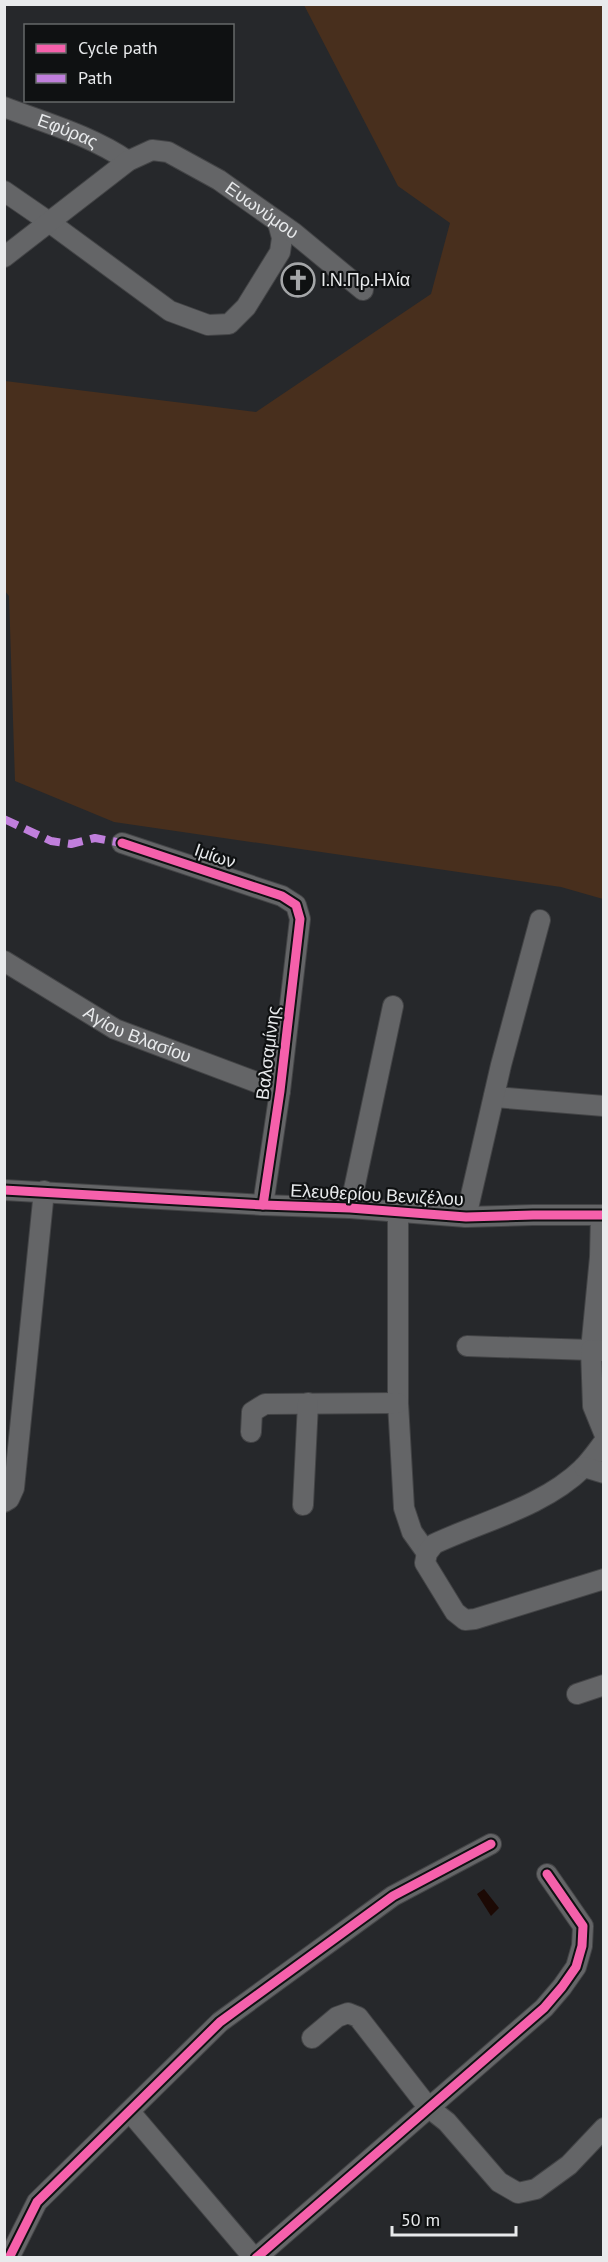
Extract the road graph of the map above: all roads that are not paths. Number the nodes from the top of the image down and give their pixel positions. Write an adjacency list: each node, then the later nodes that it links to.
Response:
1 (4, 107): 2 (street, Εφύρας)
2 (128, 161): 4 (street); 5 (street, Ευωνύμου)
3 (4, 192): 4 (street)
4 (49, 222): 5 (street); 6 (street)
5 (278, 223): 7 (street, Ευωνύμου)
6 (4, 257)
7 (363, 290)
8 (122, 843): 9 (street, Ιμίων)
9 (296, 905): 13 (street, Βαλσαμίνης)
10 (540, 920): 14 (street)
11 (4, 961): 13 (street, Αγίου Βλασίου)
12 (393, 1006): 19 (street)
13 (280, 1091): 18 (street, Βαλσαμίνης)
14 (494, 1097): 15 (street); 22 (street)
15 (603, 1106)
16 (4, 1190): 17 (street, Ελευθερίου Βενιζέλου)
17 (44, 1191): 18 (street, Ελευθερίου Βενιζέλου); 33 (street)
18 (264, 1205): 19 (street, Ελευθερίου Βενιζέλου)
19 (350, 1208): 20 (street, Ελευθερίου Βενιζέλου)
20 (398, 1212): 22 (street, Ελευθερίου Βενιζέλου); 27 (street)
21 (602, 1215): 22 (street, Ελευθερίου Βενιζέλου); 23 (street)
22 (466, 1217)
23 (602, 1254): 25 (street)
24 (467, 1346): 25 (street)
25 (597, 1351): 29 (street)
26 (308, 1403): 27 (street); 28 (street); 34 (street)
27 (398, 1403): 35 (street)
28 (251, 1432)
29 (603, 1433)
30 (603, 1442): 31 (street)
31 (584, 1467): 32 (street); 35 (street)
32 (603, 1473)
33 (4, 1502)
34 (303, 1505)
35 (427, 1552): 36 (street)
36 (603, 1579)
37 (603, 1685): 38 (street)
38 (576, 1694)
39 (491, 1844): 43 (street)
40 (547, 1874): 42 (street)
41 (312, 2038): 42 (street)
42 (428, 2107): 44 (street); 46 (street)
43 (130, 2112): 45 (street); 46 (street)
44 (603, 2128)
45 (9, 2258)
46 (255, 2258)

